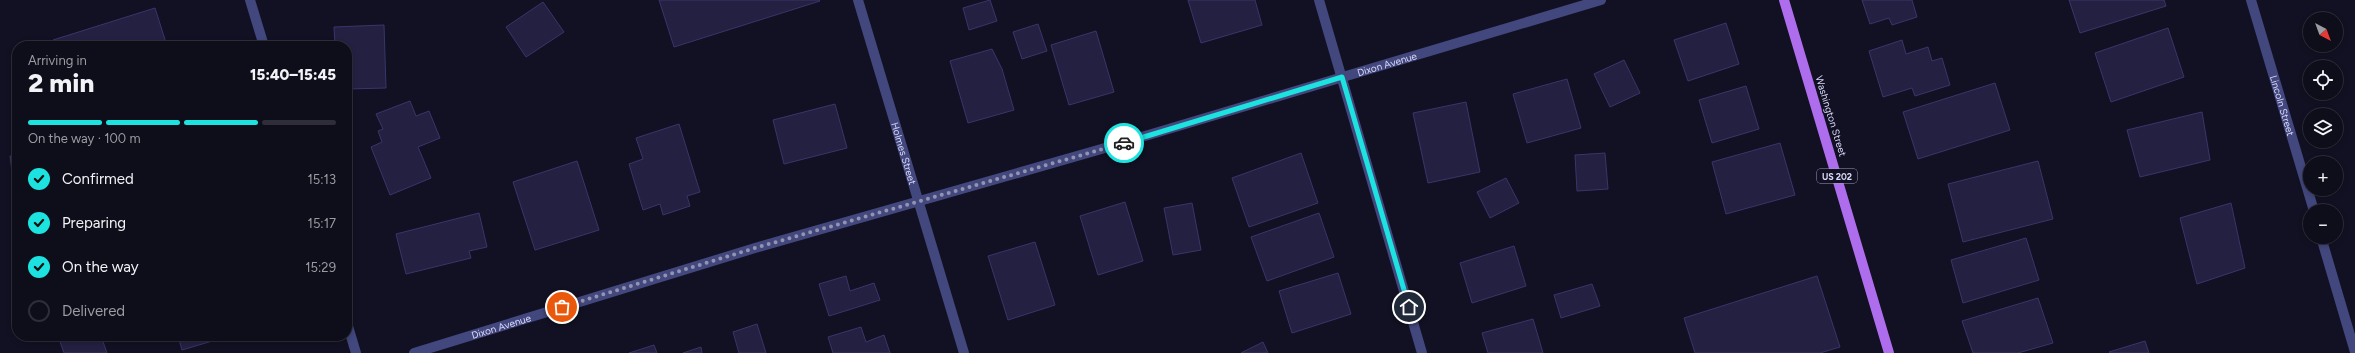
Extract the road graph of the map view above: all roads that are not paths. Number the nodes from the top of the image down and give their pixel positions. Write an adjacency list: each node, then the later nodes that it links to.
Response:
1 (250, 0): 7 (street)
2 (858, 0): 9 (street, Holmes Street)
3 (1319, 0): 8 (street)
4 (1601, 0): 8 (street, Dixon Avenue)
5 (1784, 0): 18 (main road, Washington Street / US 202)
6 (2251, 0): 10 (street, Lincoln Street)
7 (262, 41)
8 (1342, 77): 9 (street, Dixon Avenue); 17 (street)
9 (918, 201): 15 (street, Dixon Avenue); 16 (street, Holmes Street)
10 (2312, 204)
11 (2323, 244): 13 (street)
12 (352, 340): 14 (street)
13 (2355, 352)
14 (356, 353)
15 (414, 353)
16 (964, 353)
17 (1422, 353)
18 (1889, 353)

